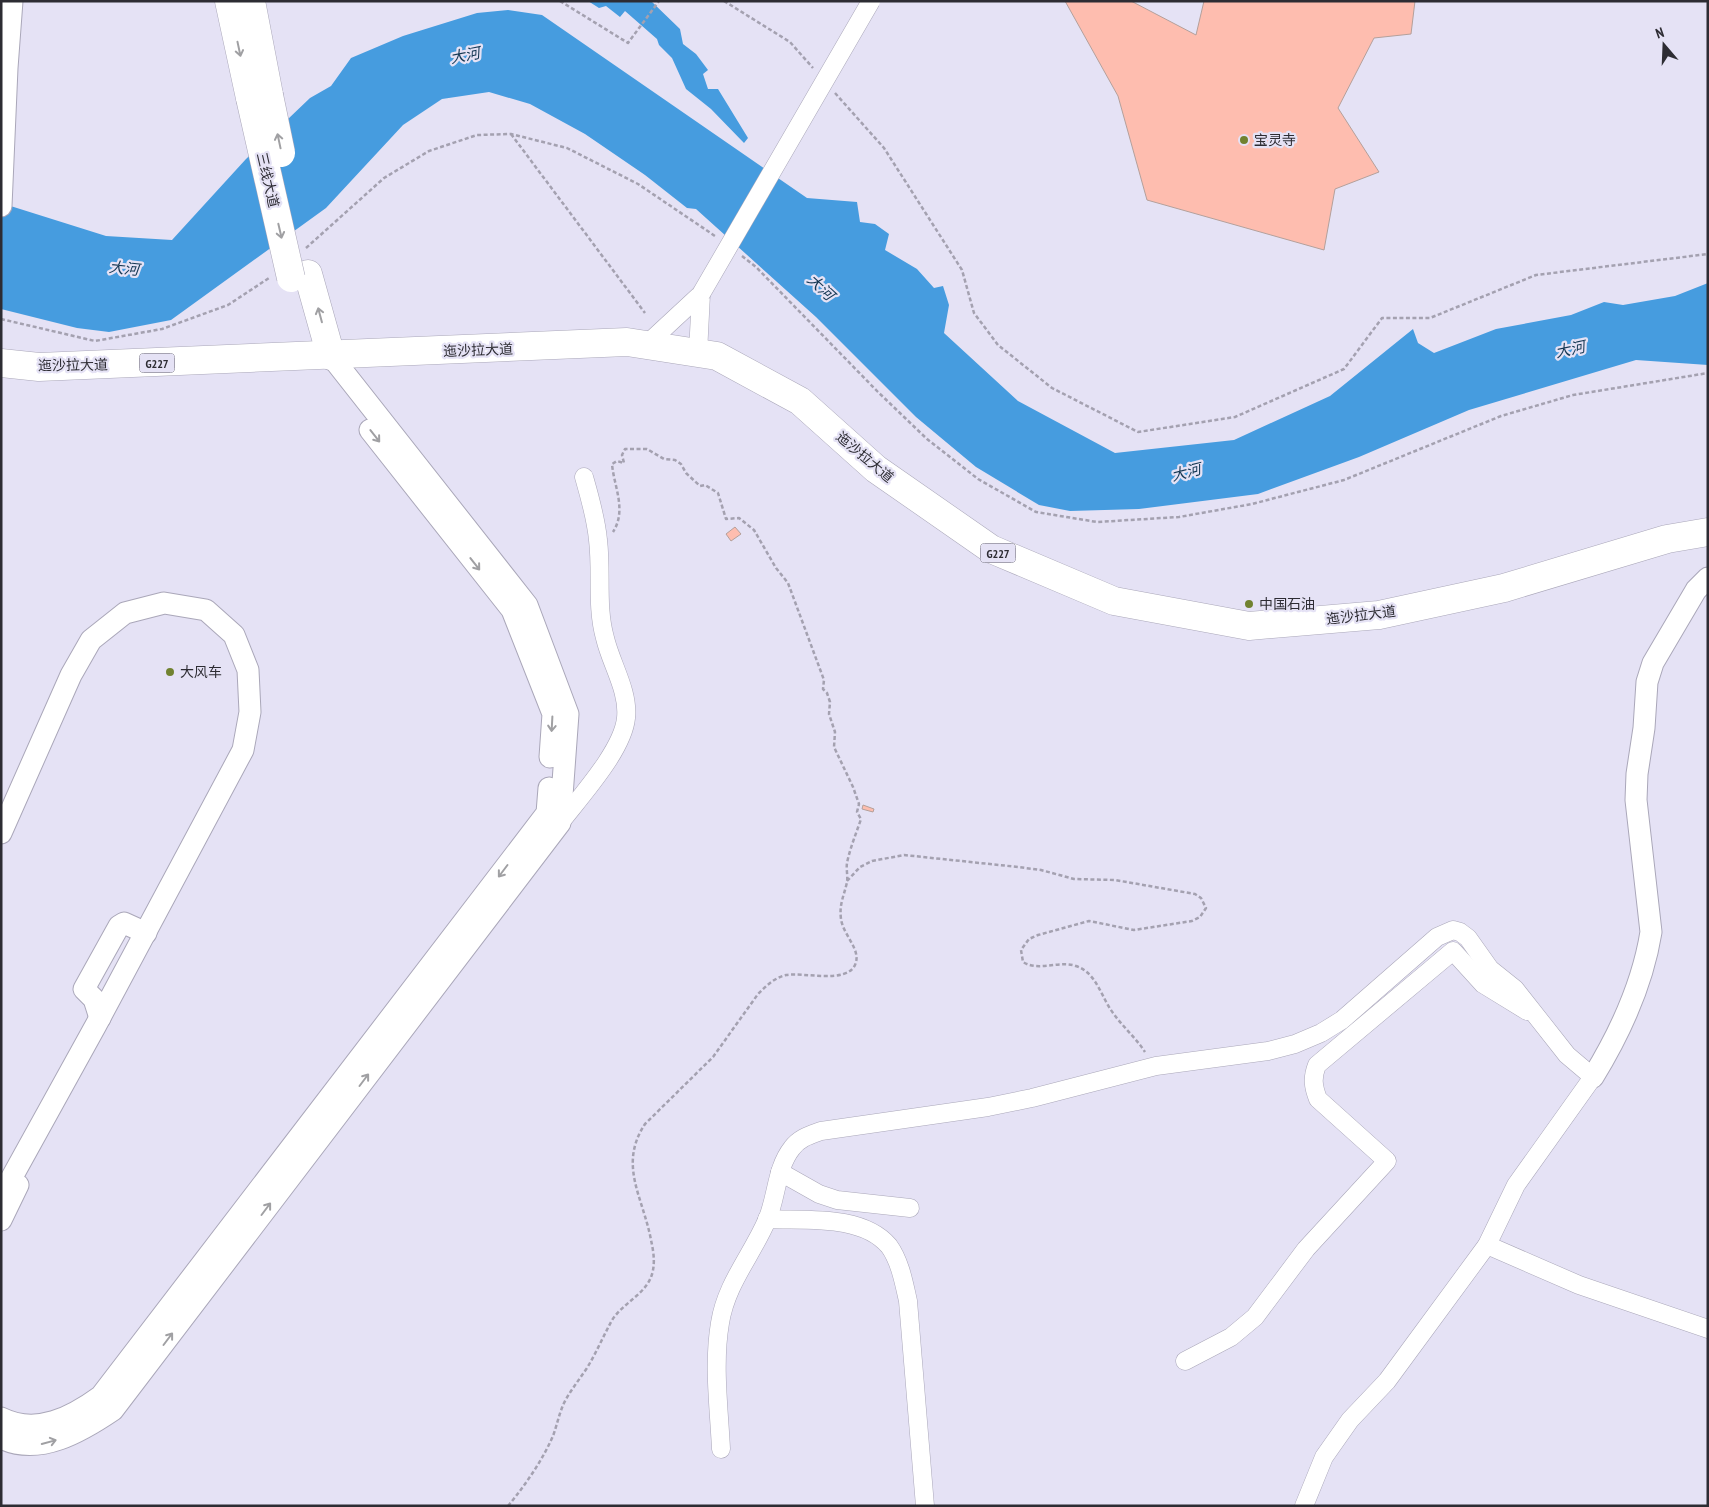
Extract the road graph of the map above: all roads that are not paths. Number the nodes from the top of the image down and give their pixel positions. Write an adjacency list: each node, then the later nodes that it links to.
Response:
1 (12, 1): 6 (street)
2 (230, 1): 5 (main road, 三线大道, one-way to 5)
3 (251, 1): 5 (main road, 三线大道)
4 (871, 1): 7 (street, bridge)
5 (259, 97): 10 (main road, 三线大道, bridge)
6 (1, 206)
7 (701, 294): 8 (street); 9 (street)
8 (646, 345): 9 (main road, 迤沙拉大道 / G227); 10 (main road, 迤沙拉大道 / G227)
9 (698, 353): 13 (main road, 迤沙拉大道 / G227)
10 (322, 356): 11 (main road, 迤沙拉大道 / G227); 15 (street); 29 (street, one-way to 29)
11 (1, 362)
12 (584, 477): 15 (street)
13 (1708, 532)
14 (1708, 578): 20 (street)
15 (560, 823): 30 (street, one-way to 15)
16 (1, 833): 17 (street)
17 (146, 933): 19 (street); 19 (street)
18 (1538, 1018): 20 (street); 21 (street); 28 (street)
19 (98, 1022): 22 (street); 25 (street)
20 (1593, 1076): 26 (street)
21 (780, 1172): 23 (street); 24 (street)
22 (1, 1197)
23 (910, 1208)
24 (767, 1219): 31 (street); 32 (street)
25 (1, 1220)
26 (1487, 1246): 27 (street); 33 (street)
27 (1708, 1329)
28 (1185, 1361)
29 (1, 1418)
30 (1, 1438)
31 (721, 1449)
32 (925, 1506)
33 (1304, 1506)

